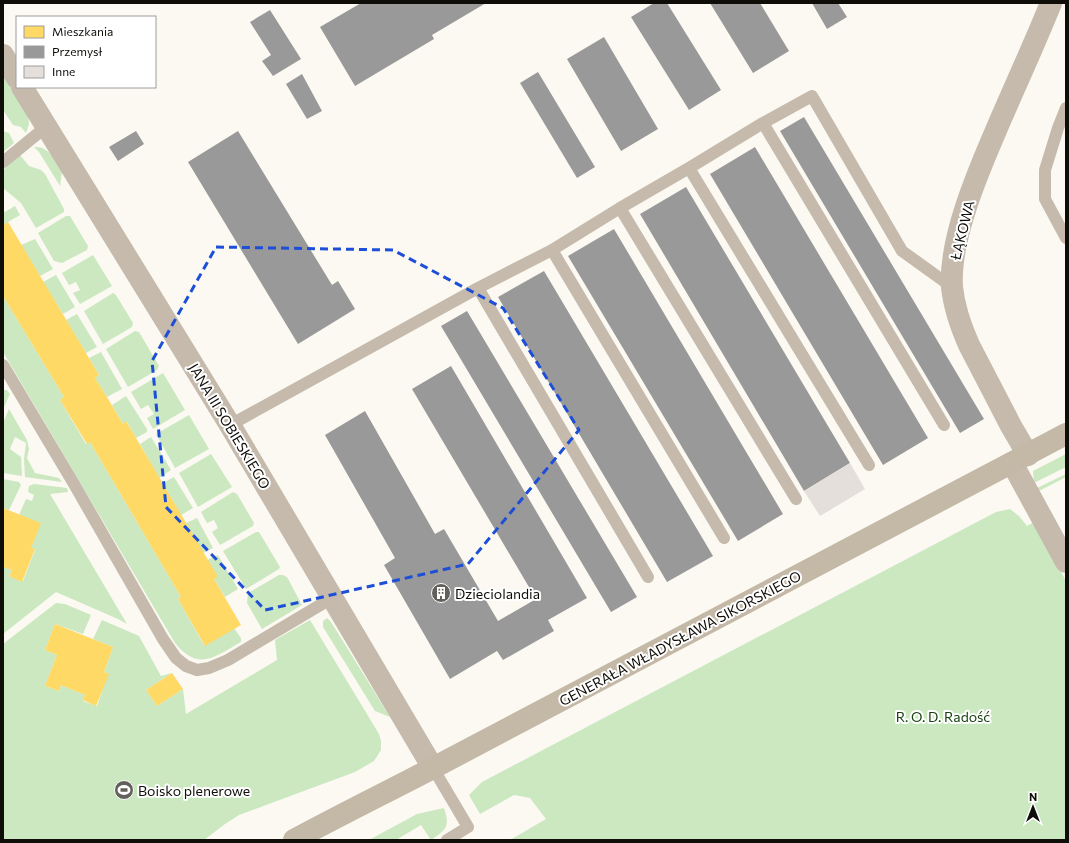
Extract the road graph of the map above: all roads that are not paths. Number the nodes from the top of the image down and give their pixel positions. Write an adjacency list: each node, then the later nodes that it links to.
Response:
1 (1051, 3): 13 (street, ŁĄKOWA)
2 (3, 55): 3 (street)
3 (16, 76)
4 (23, 88): 7 (street, JANA III SOBIESKIEGO)
5 (1066, 108): 11 (lane)
6 (763, 123): 9 (lane); 13 (lane); 17 (lane)
7 (47, 126): 8 (lane); 16 (street, JANA III SOBIESKIEGO)
8 (3, 162)
9 (689, 168): 10 (lane); 20 (lane)
10 (620, 208): 12 (lane); 21 (lane)
11 (1066, 238)
12 (552, 250): 14 (lane); 22 (lane)
13 (952, 287): 19 (street, ŁĄKOWA)
14 (478, 288): 16 (lane); 24 (lane)
15 (3, 365): 25 (lane)
16 (230, 425): 25 (street, JANA III SOBIESKIEGO)
17 (944, 425)
18 (1066, 434): 19 (main road, GENERAŁA WŁADYSŁAWA SIKORSKIEGO)
19 (1020, 459): 23 (street, ŁĄKOWA); 26 (main road, GENERAŁA WŁADYSŁAWA SIKORSKIEGO)
20 (869, 466)
21 (796, 499)
22 (724, 538)
23 (1066, 562)
24 (648, 577)
25 (332, 598): 26 (street, JANA III SOBIESKIEGO)
26 (433, 768): 27 (main road, GENERAŁA WŁADYSŁAWA SIKORSKIEGO); 28 (lane)
27 (294, 840)
28 (447, 840)

